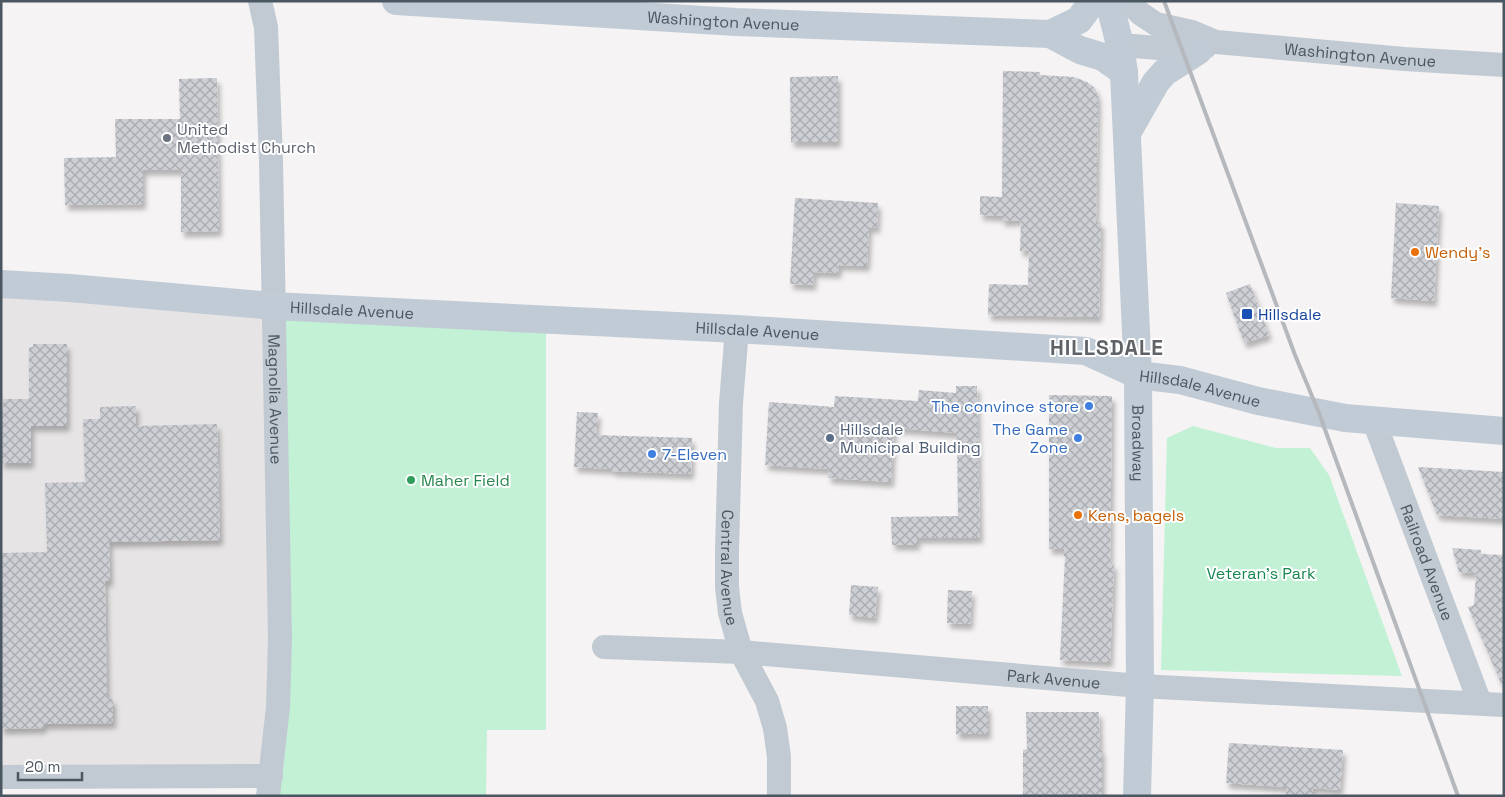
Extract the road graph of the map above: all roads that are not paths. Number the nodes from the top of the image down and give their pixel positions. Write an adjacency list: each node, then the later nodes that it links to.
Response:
1 (260, 1): 12 (street, Magnolia Avenue)
2 (396, 1): 6 (street, Washington Avenue)
3 (1093, 1): 6 (street, Washington Avenue)
4 (1109, 1): 8 (street, Broadway)
5 (1128, 1): 7 (street, Washington Avenue)
6 (1050, 34): 8 (street, Washington Avenue)
7 (1207, 46): 8 (street, Washington Avenue); 9 (street, Washington Avenue); 10 (street)
8 (1122, 58): 10 (street, Broadway)
9 (1504, 65)
10 (1127, 133): 14 (street, Broadway)
11 (1, 284): 12 (street, Hillsdale Avenue)
12 (273, 306): 13 (street, Hillsdale Avenue); 23 (street, Magnolia Avenue)
13 (737, 328): 14 (street, Hillsdale Avenue); 18 (street, Central Avenue)
14 (1138, 375): 15 (street, Hillsdale Avenue); 19 (street, Broadway)
15 (1374, 421): 16 (street, Hillsdale Avenue); 20 (street, Railroad Avenue)
16 (1504, 431)
17 (604, 647): 18 (street, Park Avenue)
18 (741, 652): 19 (street, Park Avenue); 24 (street, Central Avenue)
19 (1140, 686): 20 (street, Park Avenue); 25 (street, Broadway)
20 (1480, 704): 21 (street, Park Avenue)
21 (1504, 704)
22 (1, 777): 23 (street)
23 (269, 786)
24 (779, 796)
25 (1137, 796)

